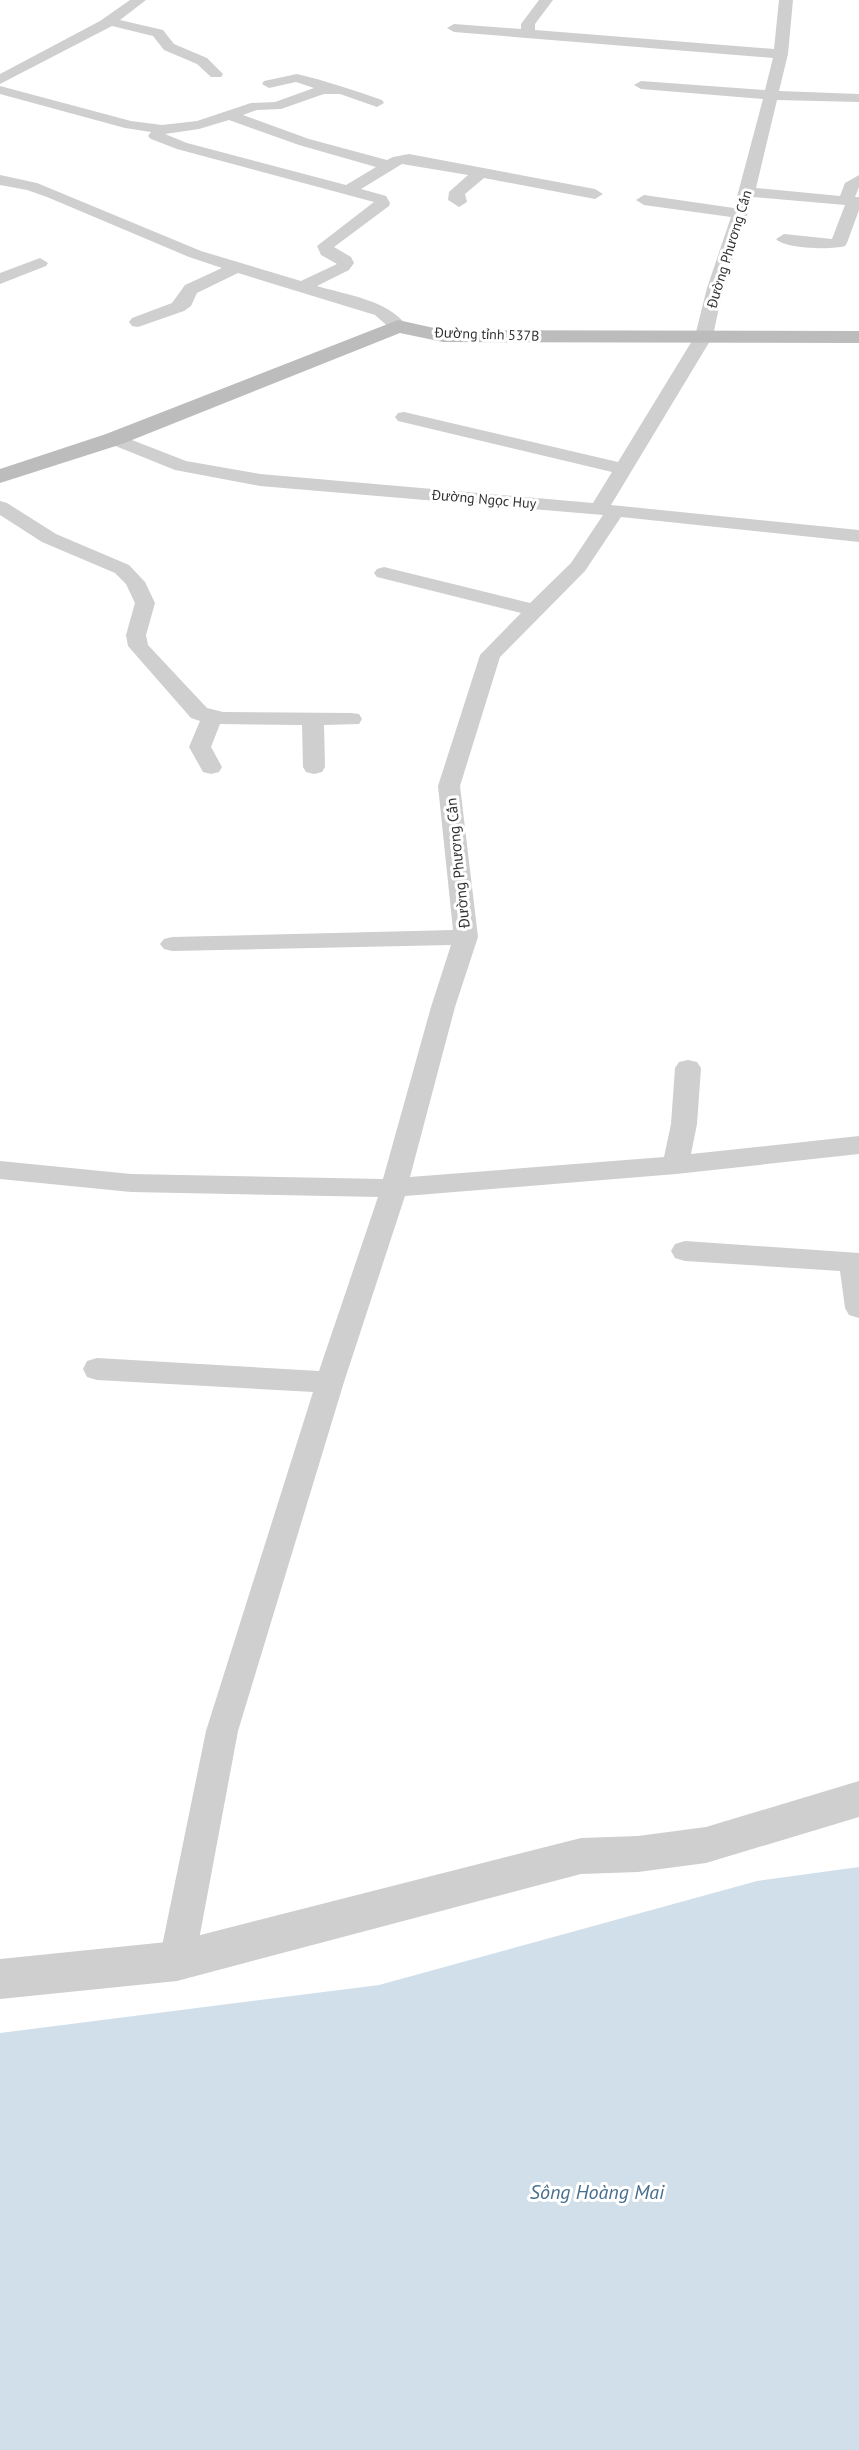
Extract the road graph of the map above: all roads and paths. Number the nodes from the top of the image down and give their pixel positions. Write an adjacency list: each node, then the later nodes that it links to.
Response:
1 (139, 0): 4 (street)
2 (546, 0): 6 (street)
3 (786, 0): 7 (street, Đường Phương Cấn)
4 (109, 21): 8 (street); 9 (street)
5 (454, 28): 6 (street)
6 (528, 35): 7 (street)
7 (781, 54): 14 (street, Đường Phương Cấn)
8 (216, 74)
9 (0, 80)
10 (268, 84): 12 (street)
11 (640, 85): 14 (street)
12 (330, 89): 16 (street); 18 (street)
13 (0, 90): 19 (street)
14 (771, 95): 15 (street); 25 (street, Đường Phương Cấn)
15 (859, 98)
16 (377, 103)
17 (210, 104): 18 (street)
18 (233, 115): 19 (street); 20 (street)
19 (162, 129): 24 (street)
20 (388, 165): 21 (street); 24 (street)
21 (481, 172): 26 (street); 28 (street)
22 (0, 180): 33 (street)
23 (859, 180): 29 (street)
24 (349, 190): 35 (street)
25 (747, 192): 29 (street); 30 (street, Đường Phương Cấn)
26 (595, 194)
27 (644, 200): 30 (street)
28 (459, 202)
29 (853, 202): 31 (street)
30 (740, 214): 38 (street, Đường Phương Cấn)
31 (784, 239)
32 (40, 263): 34 (street)
33 (237, 267): 35 (street); 36 (street)
34 (0, 279)
35 (304, 286): 37 (street)
36 (138, 322)
37 (398, 326): 38 (main road, Đường tỉnh 537B); 41 (main road)
38 (704, 336): 39 (main road, Đường tỉnh 537B); 42 (street, Đường Phương Cấn)
39 (859, 337)
40 (404, 417): 42 (street)
41 (114, 439): 43 (main road); 45 (street, Đường Ngọc Huy)
42 (623, 469): 45 (street, Đường Phương Cấn)
43 (0, 476)
44 (0, 507): 49 (street)
45 (607, 510): 46 (street, Đường Ngọc Huy); 48 (street, Đường Phương Cấn)
46 (859, 536)
47 (384, 573): 48 (street)
48 (534, 610): 54 (street, Đường Phương Cấn)
49 (212, 717): 50 (street); 52 (street)
50 (313, 718): 51 (street); 53 (street)
51 (351, 718)
52 (211, 767)
53 (314, 767)
54 (466, 937): 55 (street); 60 (street, Đường Phương Cấn)
55 (172, 944)
56 (688, 1068): 58 (street)
57 (859, 1146): 58 (street)
58 (676, 1165): 60 (street)
59 (0, 1170): 60 (street)
60 (394, 1188): 65 (street, Đường Phương Cấn)
61 (685, 1251): 62 (street)
62 (856, 1263): 63 (street)
63 (859, 1308)
64 (97, 1369): 65 (street)
65 (330, 1382): 67 (street, Đường Phương Cấn)
66 (859, 1799): 67 (street)
67 (177, 1961): 68 (street)
68 (0, 1979)

